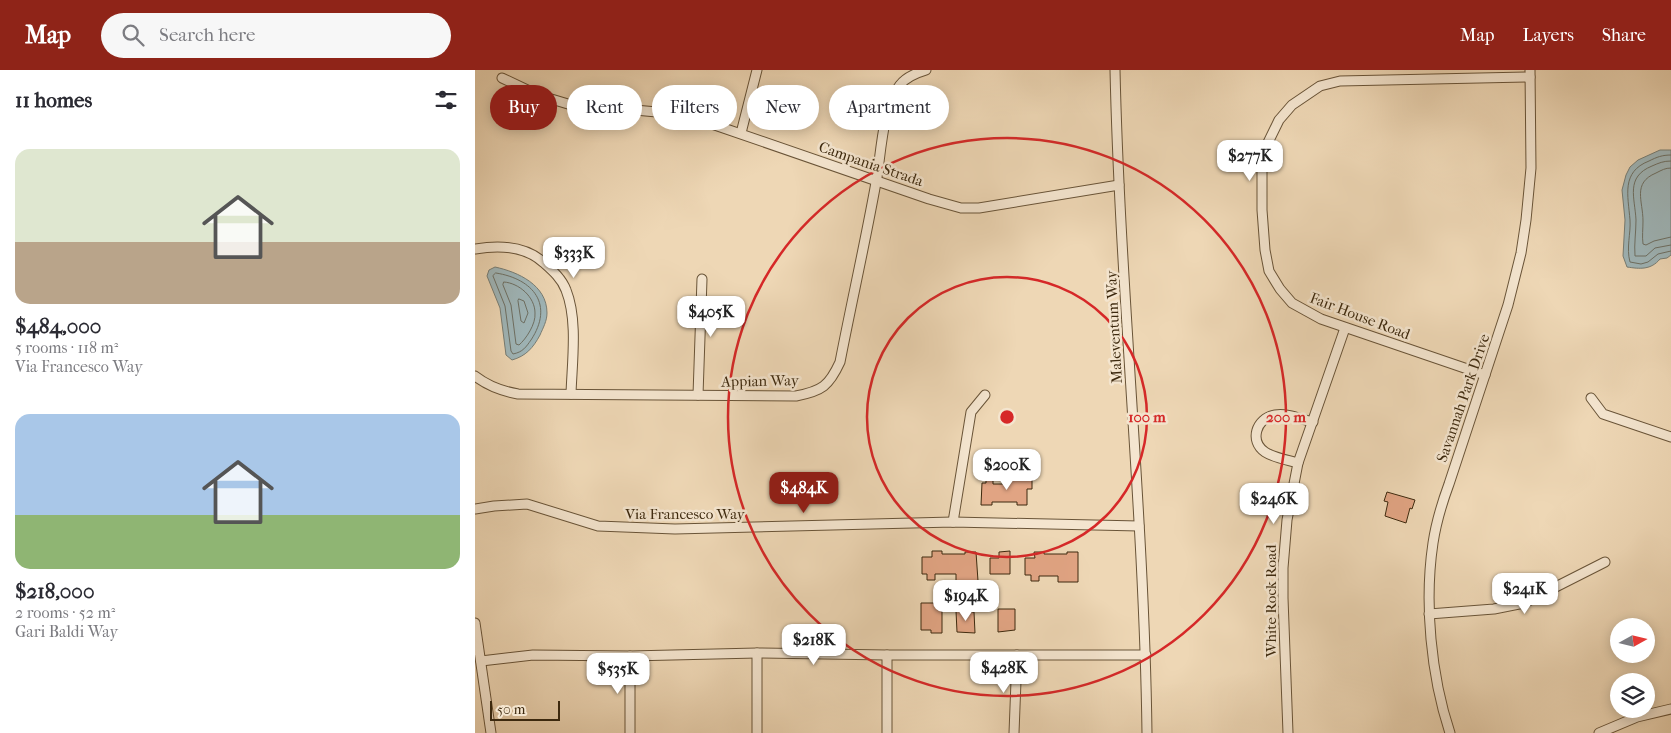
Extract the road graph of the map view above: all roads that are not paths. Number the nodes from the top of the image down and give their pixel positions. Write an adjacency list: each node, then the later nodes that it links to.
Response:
1 (757, 70): 6 (street)
2 (926, 70): 7 (street, Appian Way)
3 (1115, 70): 8 (street, Maleventum Way)
4 (1530, 74): 11 (street, Fair House Road); 12 (street, Savannah Park Drive)
5 (503, 78): 6 (street, Campania Strada)
6 (741, 133): 7 (street, Campania Strada)
7 (876, 180): 8 (street, Campania Strada); 16 (street, Appian Way)
8 (1119, 185): 23 (street, Maleventum Way)
9 (475, 249): 14 (street)
10 (702, 279): 16 (street)
11 (1345, 328): 12 (street, Fair House Road); 18 (street, White Rock Road)
12 (1485, 375): 25 (street, Savannah Park Drive)
13 (475, 376): 14 (street, Appian Way)
14 (571, 394): 16 (street, Appian Way)
15 (985, 395): 22 (street)
16 (698, 396)
17 (1591, 398): 19 (street)
18 (1313, 422): 20 (street, White Rock Road); 20 (street)
19 (1671, 437)
20 (1298, 463): 40 (street, White Rock Road)
21 (475, 509): 22 (street, Via Francesco Way)
22 (953, 522): 23 (street, Via Francesco Way)
23 (1139, 526): 30 (street, Maleventum Way)
24 (1605, 562): 25 (street)
25 (1429, 614): 41 (street, Savannah Park Drive)
26 (475, 623): 32 (street)
27 (757, 653): 28 (street); 31 (street); 36 (street)
28 (887, 655): 29 (street); 37 (street)
29 (1017, 655): 30 (street); 38 (street)
30 (1146, 655): 39 (street, Maleventum Way)
31 (630, 656): 32 (street); 35 (street)
32 (481, 661): 34 (street)
33 (1671, 709): 42 (street)
34 (491, 733)
35 (630, 733)
36 (757, 733)
37 (887, 733)
38 (1014, 733)
39 (1147, 733)
40 (1288, 733)
41 (1449, 733)
42 (1599, 733)

